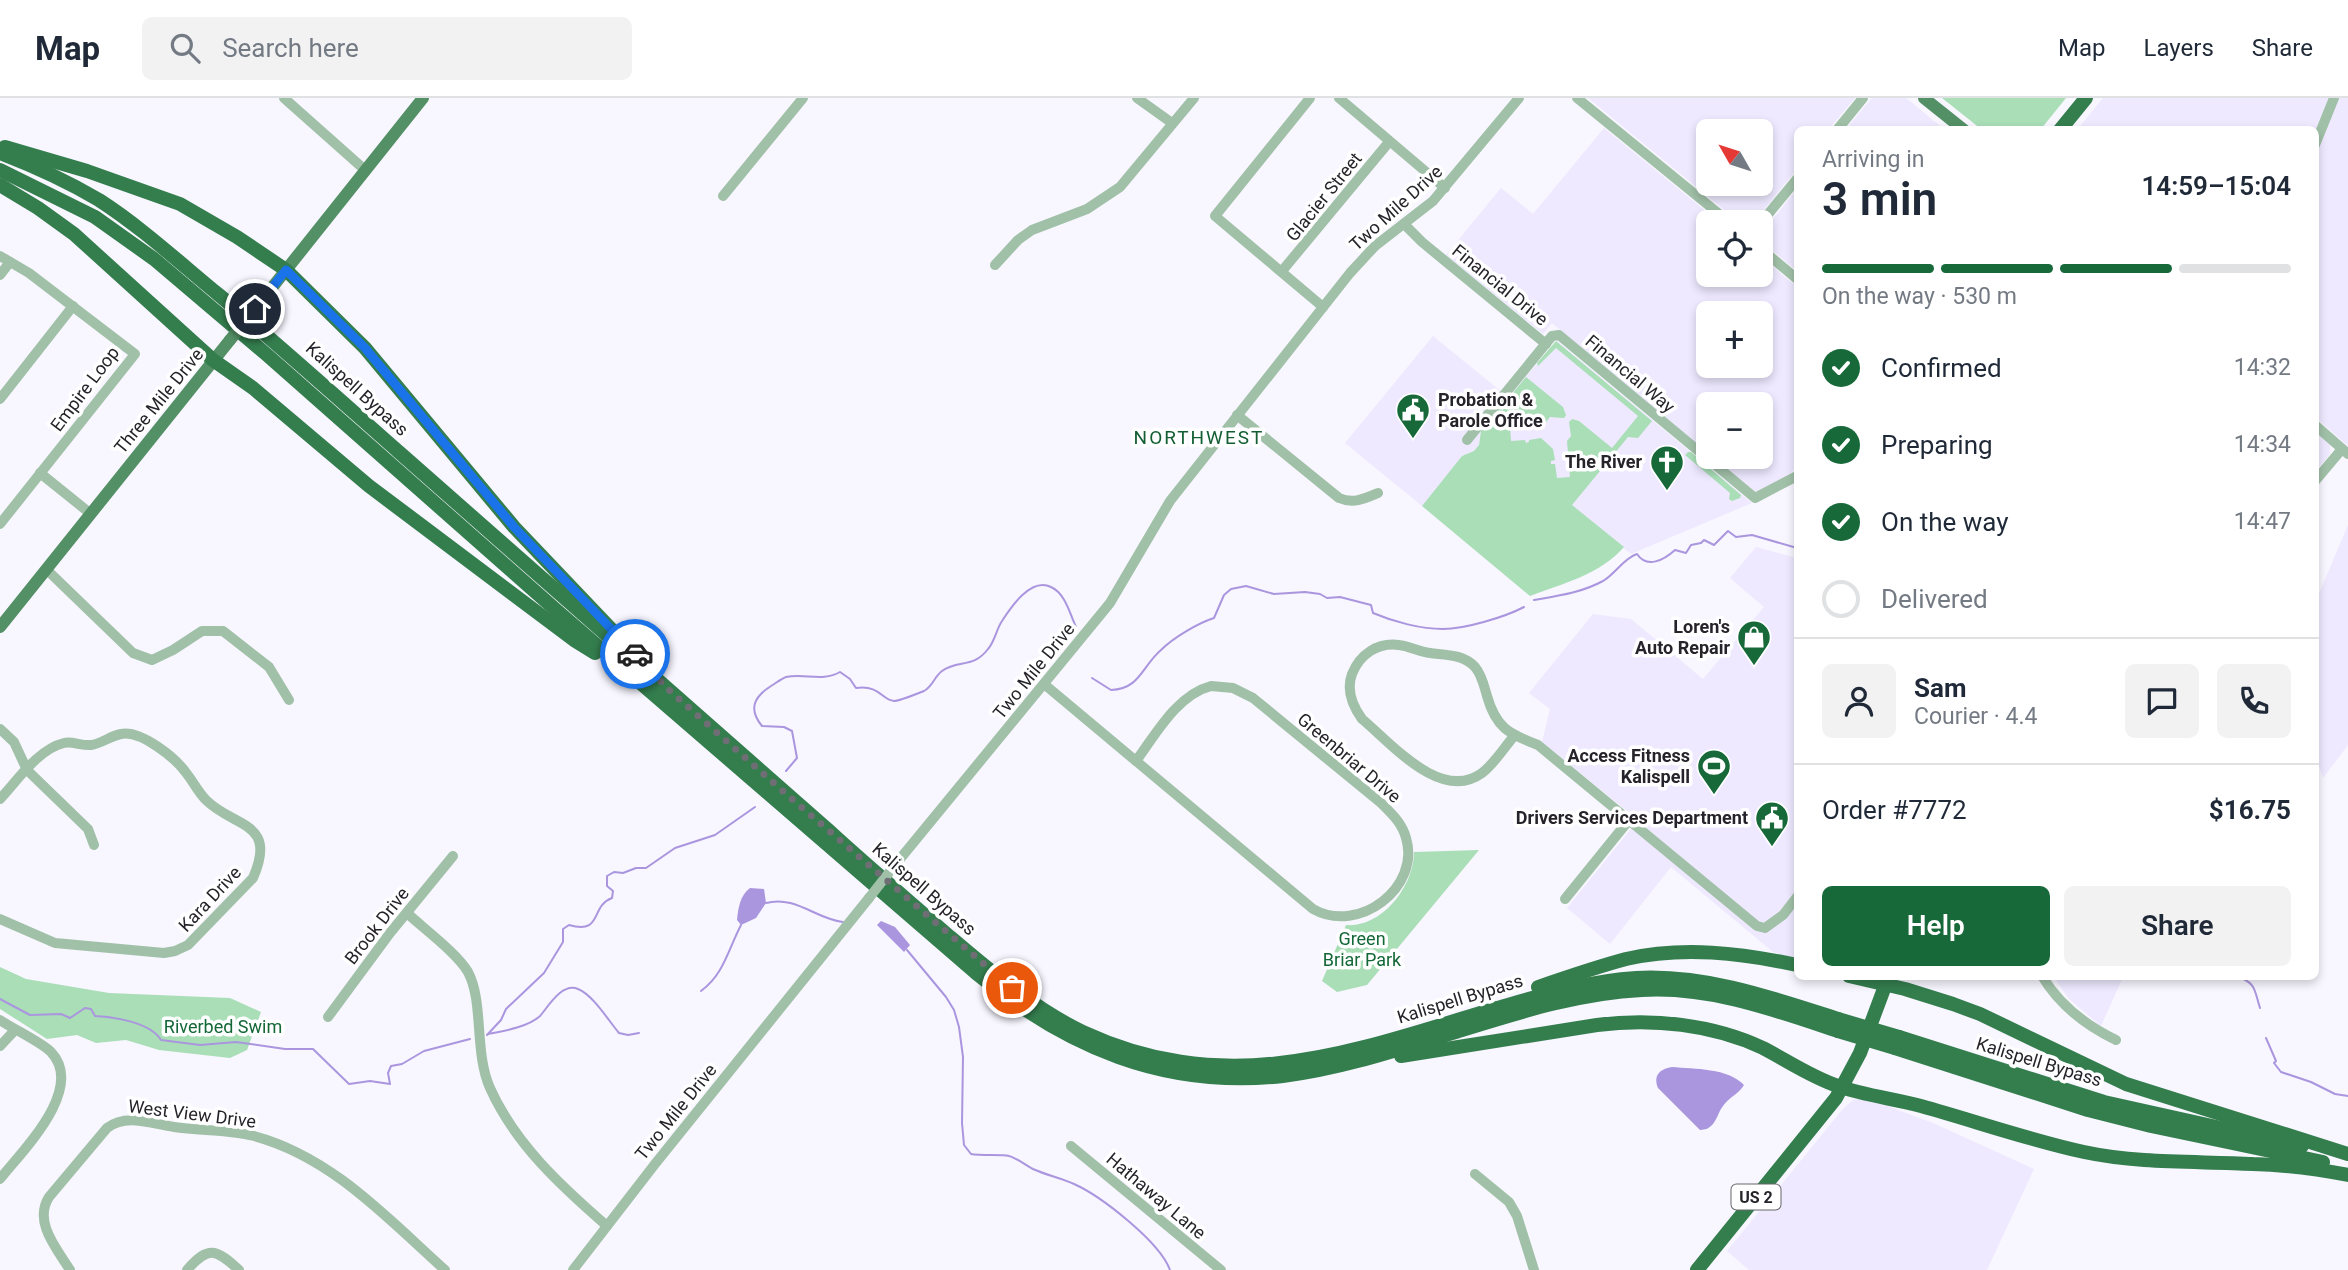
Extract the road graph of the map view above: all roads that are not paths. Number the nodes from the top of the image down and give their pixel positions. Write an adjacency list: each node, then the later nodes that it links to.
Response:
1 (284, 98): 23 (street)
2 (423, 98): 23 (main road, Three Mile Drive)
3 (803, 98): 27 (street)
4 (1137, 98): 14 (street)
5 (1194, 98): 14 (street)
6 (1310, 98): 36 (street)
7 (1339, 98): 19 (street)
8 (1519, 98): 26 (street, Two Mile Drive)
9 (1577, 98): 28 (street)
10 (1863, 98): 15 (street)
11 (1924, 98): 16 (main road)
12 (2086, 98): 17 (highway)
13 (2334, 98): 18 (street)
14 (1172, 123): 34 (street)
15 (1840, 126)
16 (1959, 126)
17 (2063, 126)
18 (2319, 135)
19 (1389, 142): 26 (street); 36 (street, Glacier Street)
20 (0, 147): 35 (highway)
21 (0, 153): 58 (highway, Kalispell Bypass)
22 (0, 170): 56 (highway, Kalispell Bypass)
23 (365, 170): 35 (main road, Three Mile Drive)
24 (1794, 183): 29 (street)
25 (0, 185): 42 (highway)
26 (1445, 188): 30 (street, Two Mile Drive)
27 (723, 196)
28 (1714, 210)
29 (1772, 210)
30 (1405, 224): 40 (street, Two Mile Drive); 41 (street, Financial Drive)
31 (0, 256): 33 (street, Empire Loop)
32 (1773, 259): 38 (street)
33 (10, 262): 37 (street); 39 (street, Empire Loop)
34 (995, 265)
35 (286, 270): 42 (main road, Three Mile Drive, bridge); 58 (highway)
36 (1282, 271): 40 (street)
37 (0, 275)
38 (1794, 276)
39 (73, 306): 43 (street); 48 (street, Empire Loop)
40 (1323, 307): 44 (street, Two Mile Drive)
41 (1546, 344): 46 (street, Financial Drive); 50 (street, Financial Way)
42 (214, 360): 52 (main road, Three Mile Drive); 56 (highway)
43 (0, 399)
44 (1237, 415): 51 (street); 57 (street, Two Mile Drive)
45 (2319, 428): 47 (street)
46 (1467, 440)
47 (2345, 451): 49 (street)
48 (40, 473): 52 (street); 53 (street, Empire Loop)
49 (2319, 477)
50 (1794, 478)
51 (1378, 493)
52 (91, 514): 54 (main road, Three Mile Drive)
53 (0, 524)
54 (47, 569): 55 (main road, Three Mile Drive); 59 (street)
55 (0, 627)
56 (634, 677): 83 (highway, Kalispell Bypass)
57 (1044, 684): 62 (street, Greenbriar Drive); 91 (street, Two Mile Drive, bridge)
58 (669, 690): 78 (highway, Kalispell Bypass)
59 (289, 700)
60 (0, 729): 63 (street)
61 (1514, 736): 61 (street); 65 (street)
62 (1136, 761): 62 (street, Greenbriar Drive)
63 (27, 770): 64 (street); 66 (street); 71 (street, Kara Drive)
64 (0, 799)
65 (1629, 820): 68 (street); 69 (street)
66 (94, 845)
67 (453, 856): 70 (street, Brook Drive)
68 (1565, 899)
69 (1794, 900)
70 (407, 913): 75 (street, Brook Drive); 91 (street)
71 (0, 919)
72 (1794, 964): 78 (highway)
73 (2045, 980): 80 (street)
74 (1887, 981): 84 (highway, US 2); 86 (highway)
75 (328, 1017)
76 (0, 1020): 79 (street)
77 (1838, 1025): 78 (highway, Kalispell Bypass); 81 (highway, Kalispell Bypass, bridge); 83 (highway, Kalispell Bypass)
78 (1436, 1026)
79 (15, 1030): 82 (street); 90 (street)
80 (2116, 1040)
81 (1897, 1043): 86 (highway, Kalispell Bypass); 87 (highway, Kalispell Bypass)
82 (0, 1046)
83 (1358, 1060): 84 (highway)
84 (1842, 1087): 89 (highway); 99 (highway, US 2)
85 (1071, 1146): 97 (street, Hathaway Lane)
86 (2348, 1155)
87 (2348, 1167)
88 (1475, 1174): 98 (street)
89 (2348, 1175)
90 (0, 1179)
91 (607, 1226): 96 (street, Two Mile Drive)
92 (70, 1270): 95 (street, West View Drive)
93 (187, 1270): 94 (street)
94 (239, 1270)
95 (445, 1270)
96 (573, 1270)
97 (1221, 1270)
98 (1534, 1270)
99 (1697, 1270)

